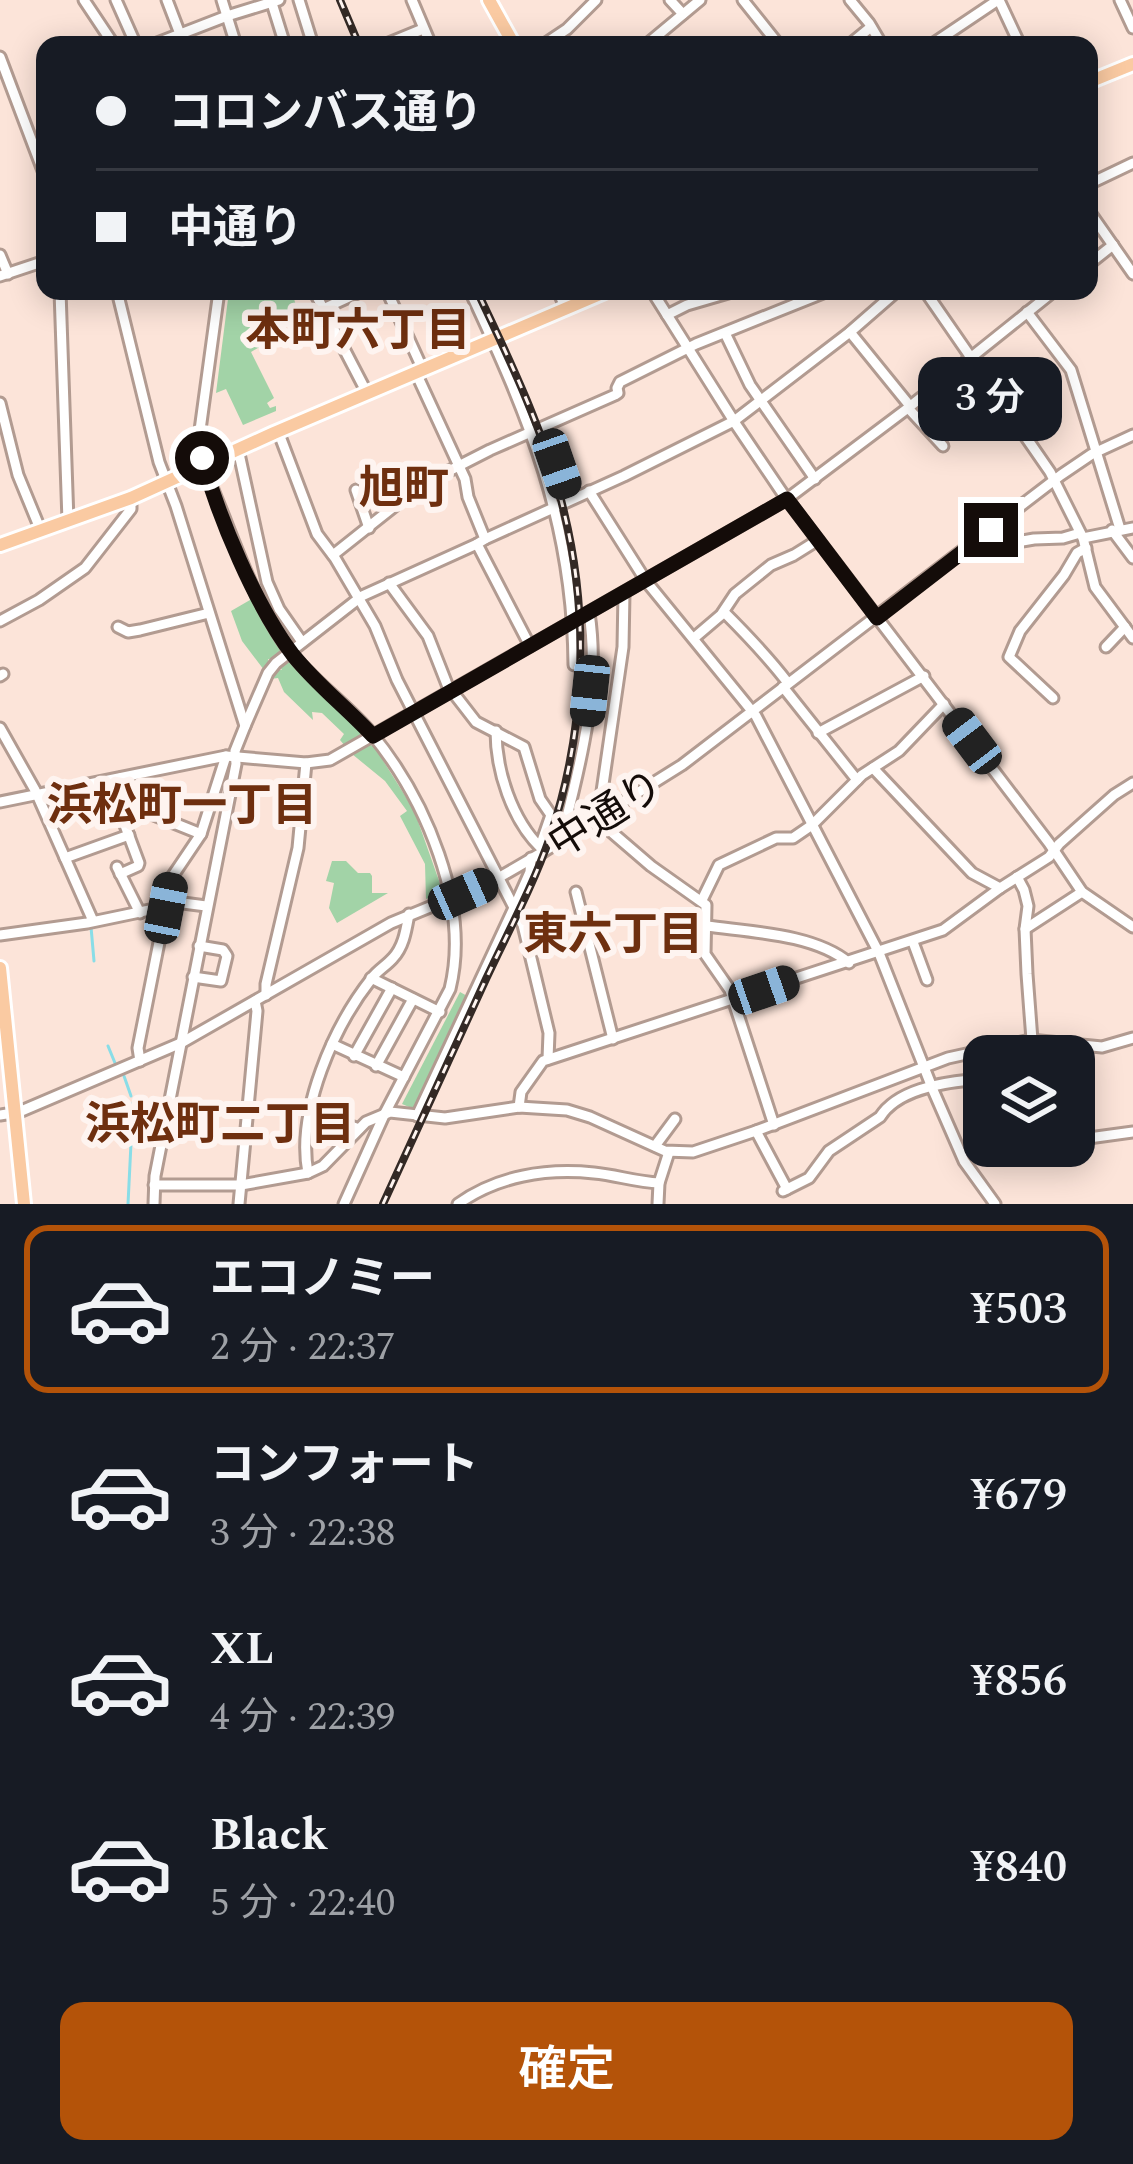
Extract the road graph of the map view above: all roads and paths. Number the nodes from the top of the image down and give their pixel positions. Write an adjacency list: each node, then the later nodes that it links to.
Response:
1 (84, 0): 22 (street)
2 (116, 0): 23 (street)
3 (167, 0): 21 (street)
4 (222, 0): 17 (street)
5 (299, 0): 27 (street)
6 (412, 0): 20 (street)
7 (489, 0): 30 (main road)
8 (596, 0): 31 (street)
9 (670, 0): 16 (street)
10 (700, 0): 16 (street)
11 (743, 0): 33 (street)
12 (850, 0): 18 (street)
13 (999, 0): 36 (street); 37 (street)
14 (1120, 0): 19 (street)
15 (274, 1): 17 (street); 26 (street)
16 (682, 14): 32 (street)
17 (227, 16): 21 (street); 25 (street)
18 (871, 27): 34 (street); 35 (street)
19 (1133, 28)
20 (423, 29): 28 (street); 29 (street)
21 (180, 34): 24 (street)
22 (108, 36)
23 (132, 36)
24 (175, 36)
25 (233, 36)
26 (283, 36)
27 (310, 36)
28 (406, 36)
29 (426, 36)
30 (509, 36)
31 (556, 36)
32 (656, 36)
33 (772, 36)
34 (860, 36)
35 (876, 36)
36 (945, 36)
37 (1016, 36)
38 (0, 57): 41 (street)
39 (1133, 64): 40 (main road)
40 (1098, 78)
41 (36, 152)
42 (1133, 163): 43 (street)
43 (1098, 180)
44 (1098, 224): 45 (street)
45 (1113, 245): 47 (street); 49 (street)
46 (0, 255): 50 (street)
47 (1098, 257)
48 (36, 264): 50 (street)
49 (1133, 274)
50 (4, 275)
51 (60, 300): 99 (street)
52 (119, 300): 92 (street)
53 (218, 300): 88 (street)
54 (318, 300): 66 (street)
55 (342, 300): 66 (street)
56 (391, 300): 75 (street)
57 (474, 300): 72 (street)
58 (562, 300): 67 (street)
59 (586, 300): 67 (main road)
60 (658, 300): 69 (street)
61 (704, 300): 69 (street)
62 (806, 300): 71 (street)
63 (887, 300): 70 (street)
64 (931, 300): 74 (street)
65 (1042, 300): 68 (street)
66 (323, 309): 76 (street)
67 (566, 309): 72 (main road)
68 (1027, 312): 74 (street); 87 (street)
69 (667, 315): 73 (street)
70 (850, 332): 77 (street); 79 (street)
71 (725, 333): 73 (street); 77 (street)
72 (493, 340): 75 (main road); 83 (street)
73 (688, 347): 80 (street); 81 (street)
74 (972, 357): 79 (street); 91 (street)
75 (420, 372): 76 (main road); 89 (street)
76 (367, 393): 82 (main road)
77 (762, 402): 80 (street); 90 (street)
78 (0, 403): 103 (street)
79 (909, 407): 85 (street); 90 (street)
80 (734, 422): 94 (street); 96 (street)
81 (545, 427): 83 (street); 97 (street)
82 (278, 431): 86 (main road); 109 (street)
83 (531, 433): 89 (street); 98 (street)
84 (1133, 435): 87 (street, 中通り)
85 (943, 446)
86 (238, 449): 88 (main road); 125 (street)
87 (1097, 452): 91 (street, 中通り); 102 (street)
88 (203, 464): 92 (main road); 128 (street)
89 (459, 465): 100 (street); 107 (street)
90 (814, 479): 96 (street)
91 (1054, 480): 104 (street, 中通り); 106 (street)
92 (167, 482): 95 (main road); 116 (street)
93 (356, 490): 100 (street)
94 (589, 491): 97 (street); 111 (street)
95 (131, 498): 99 (main road); 119 (street)
96 (787, 499): 105 (street); 111 (street)
97 (569, 500): 98 (street)
98 (555, 507): 107 (street); 120 (street)
99 (68, 520): 103 (main road)
100 (368, 528): 109 (street)
101 (1133, 528): 102 (street)
102 (1116, 530): 106 (street); 110 (street)
103 (41, 531): 108 (main road)
104 (985, 534): 106 (street); 118 (street, 中通り)
105 (818, 540): 115 (street); 118 (street)
106 (1083, 540): 122 (street); 133 (street)
107 (481, 542): 112 (street); 126 (street)
108 (0, 545)
109 (333, 555): 114 (street)
110 (1133, 558)
111 (646, 580): 113 (street); 123 (street)
112 (389, 584): 114 (street); 132 (street)
113 (624, 593): 117 (street); 150 (street)
114 (358, 598): 125 (street); 136 (street)
115 (724, 612): 123 (street); 131 (street)
116 (209, 613): 121 (street); 137 (street)
117 (589, 613): 120 (street); 155 (street)
118 (877, 618): 130 (street); 131 (street, 中通り)
119 (0, 621)
120 (573, 621): 126 (street); 129 (street)
121 (118, 627)
122 (1125, 627): 124 (street); 127 (street)
123 (694, 638): 135 (street)
124 (1133, 638)
125 (302, 642): 128 (street)
126 (530, 646): 132 (street)
127 (1106, 646)
128 (291, 652): 137 (street); 141 (street)
129 (574, 665)
130 (923, 676): 134 (street); 140 (street)
131 (786, 685): 135 (street, 中通り); 140 (street)
132 (451, 692): 136 (street); 139 (street)
133 (1053, 698)
134 (944, 704): 144 (street); 157 (street)
135 (753, 710): 150 (street, 中通り); 152 (street)
136 (413, 712): 141 (street); 161 (street)
137 (245, 725): 142 (street)
138 (0, 728): 148 (street)
139 (496, 731): 156 (street); 156 (street)
140 (818, 733): 146 (street)
141 (370, 738): 143 (street); 165 (street)
142 (230, 756): 143 (street); 145 (street); 153 (street); 167 (street)
143 (306, 763): 187 (street)
144 (874, 768): 146 (street); 162 (street)
145 (120, 778): 148 (street); 151 (street)
146 (857, 780): 152 (street)
147 (1133, 783): 157 (street)
148 (37, 794): 149 (street); 158 (street)
149 (0, 802)
150 (601, 816): 155 (street, 中通り); 166 (street)
151 (122, 817): 153 (street); 154 (street)
152 (812, 825): 166 (street); 179 (street)
153 (200, 834): 168 (street)
154 (129, 835): 158 (street); 170 (street)
155 (567, 837): 156 (street, 中通り)
156 (542, 850): 159 (street, 中通り)
157 (1054, 851): 160 (street); 164 (street)
158 (65, 858): 172 (street)
159 (531, 859): 161 (street, 中通り); 169 (street)
160 (1017, 877): 162 (street); 175 (street)
161 (499, 878): 165 (street, 中通り); 169 (street)
162 (1000, 888): 177 (street)
163 (576, 892): 193 (street)
164 (1082, 892): 174 (street); 175 (street)
165 (452, 898): 171 (street, 中通り); 190 (street)
166 (702, 900): 173 (street)
167 (206, 906): 168 (street); 178 (street)
168 (166, 908): 170 (street); 201 (street)
169 (514, 908): 200 (street); 211 (street)
170 (140, 913): 172 (street)
171 (409, 914): 183 (street); 187 (street, 中通り)
172 (90, 922): 176 (street)
173 (706, 926): 180 (street); 189 (street)
174 (1133, 927)
175 (1025, 929): 191 (street)
176 (0, 935)
177 (913, 942): 179 (street); 184 (street)
178 (199, 946): 182 (street); 182 (street)
179 (880, 953): 180 (street); 203 (street)
180 (849, 963): 189 (street)
181 (0, 968): 186 (main road)
182 (193, 977): 194 (street)
183 (371, 978): 185 (street); 195 (street)
184 (927, 980)
185 (392, 988): 188 (street); 199 (street)
186 (1, 997): 197 (main road)
187 (260, 998): 194 (street, 中通り); 223 (street)
188 (413, 999): 190 (street); 202 (street)
189 (734, 1000): 193 (street); 213 (street)
190 (440, 1012): 204 (street)
191 (1032, 1035)
192 (1133, 1038): 196 (street)
193 (613, 1039): 200 (street)
194 (181, 1043): 201 (street, 中通り); 222 (street)
195 (332, 1044): 199 (street); 207 (street)
196 (1095, 1046)
197 (4, 1050): 209 (main road)
198 (963, 1054): 203 (street)
199 (354, 1056): 202 (street)
200 (548, 1059): 208 (street)
201 (140, 1061): 209 (street, 中通り)
202 (376, 1066): 204 (street)
203 (924, 1066): 206 (street); 213 (street)
204 (404, 1077): 210 (street)
205 (963, 1081): 206 (street)
206 (932, 1085): 215 (street); 230 (street)
207 (313, 1106): 214 (street); 220 (street)
208 (519, 1107): 211 (street); 218 (street)
209 (11, 1109): 224 (main road)
210 (385, 1113): 211 (street); 214 (street); 227 (street)
211 (417, 1117)
212 (676, 1119): 218 (street)
213 (774, 1125): 215 (street)
214 (358, 1129): 220 (street)
215 (756, 1131): 219 (street)
216 (1133, 1132): 217 (street)
217 (1095, 1137)
218 (655, 1146): 219 (street)
219 (669, 1151): 221 (street)
220 (308, 1173): 223 (street)
221 (659, 1184): 228 (street); 229 (street)
222 (154, 1185): 223 (street); 225 (street)
223 (241, 1185): 226 (street)
224 (24, 1204)
225 (154, 1204)
226 (239, 1204)
227 (344, 1204)
228 (458, 1204)
229 (658, 1204)
230 (995, 1204)

